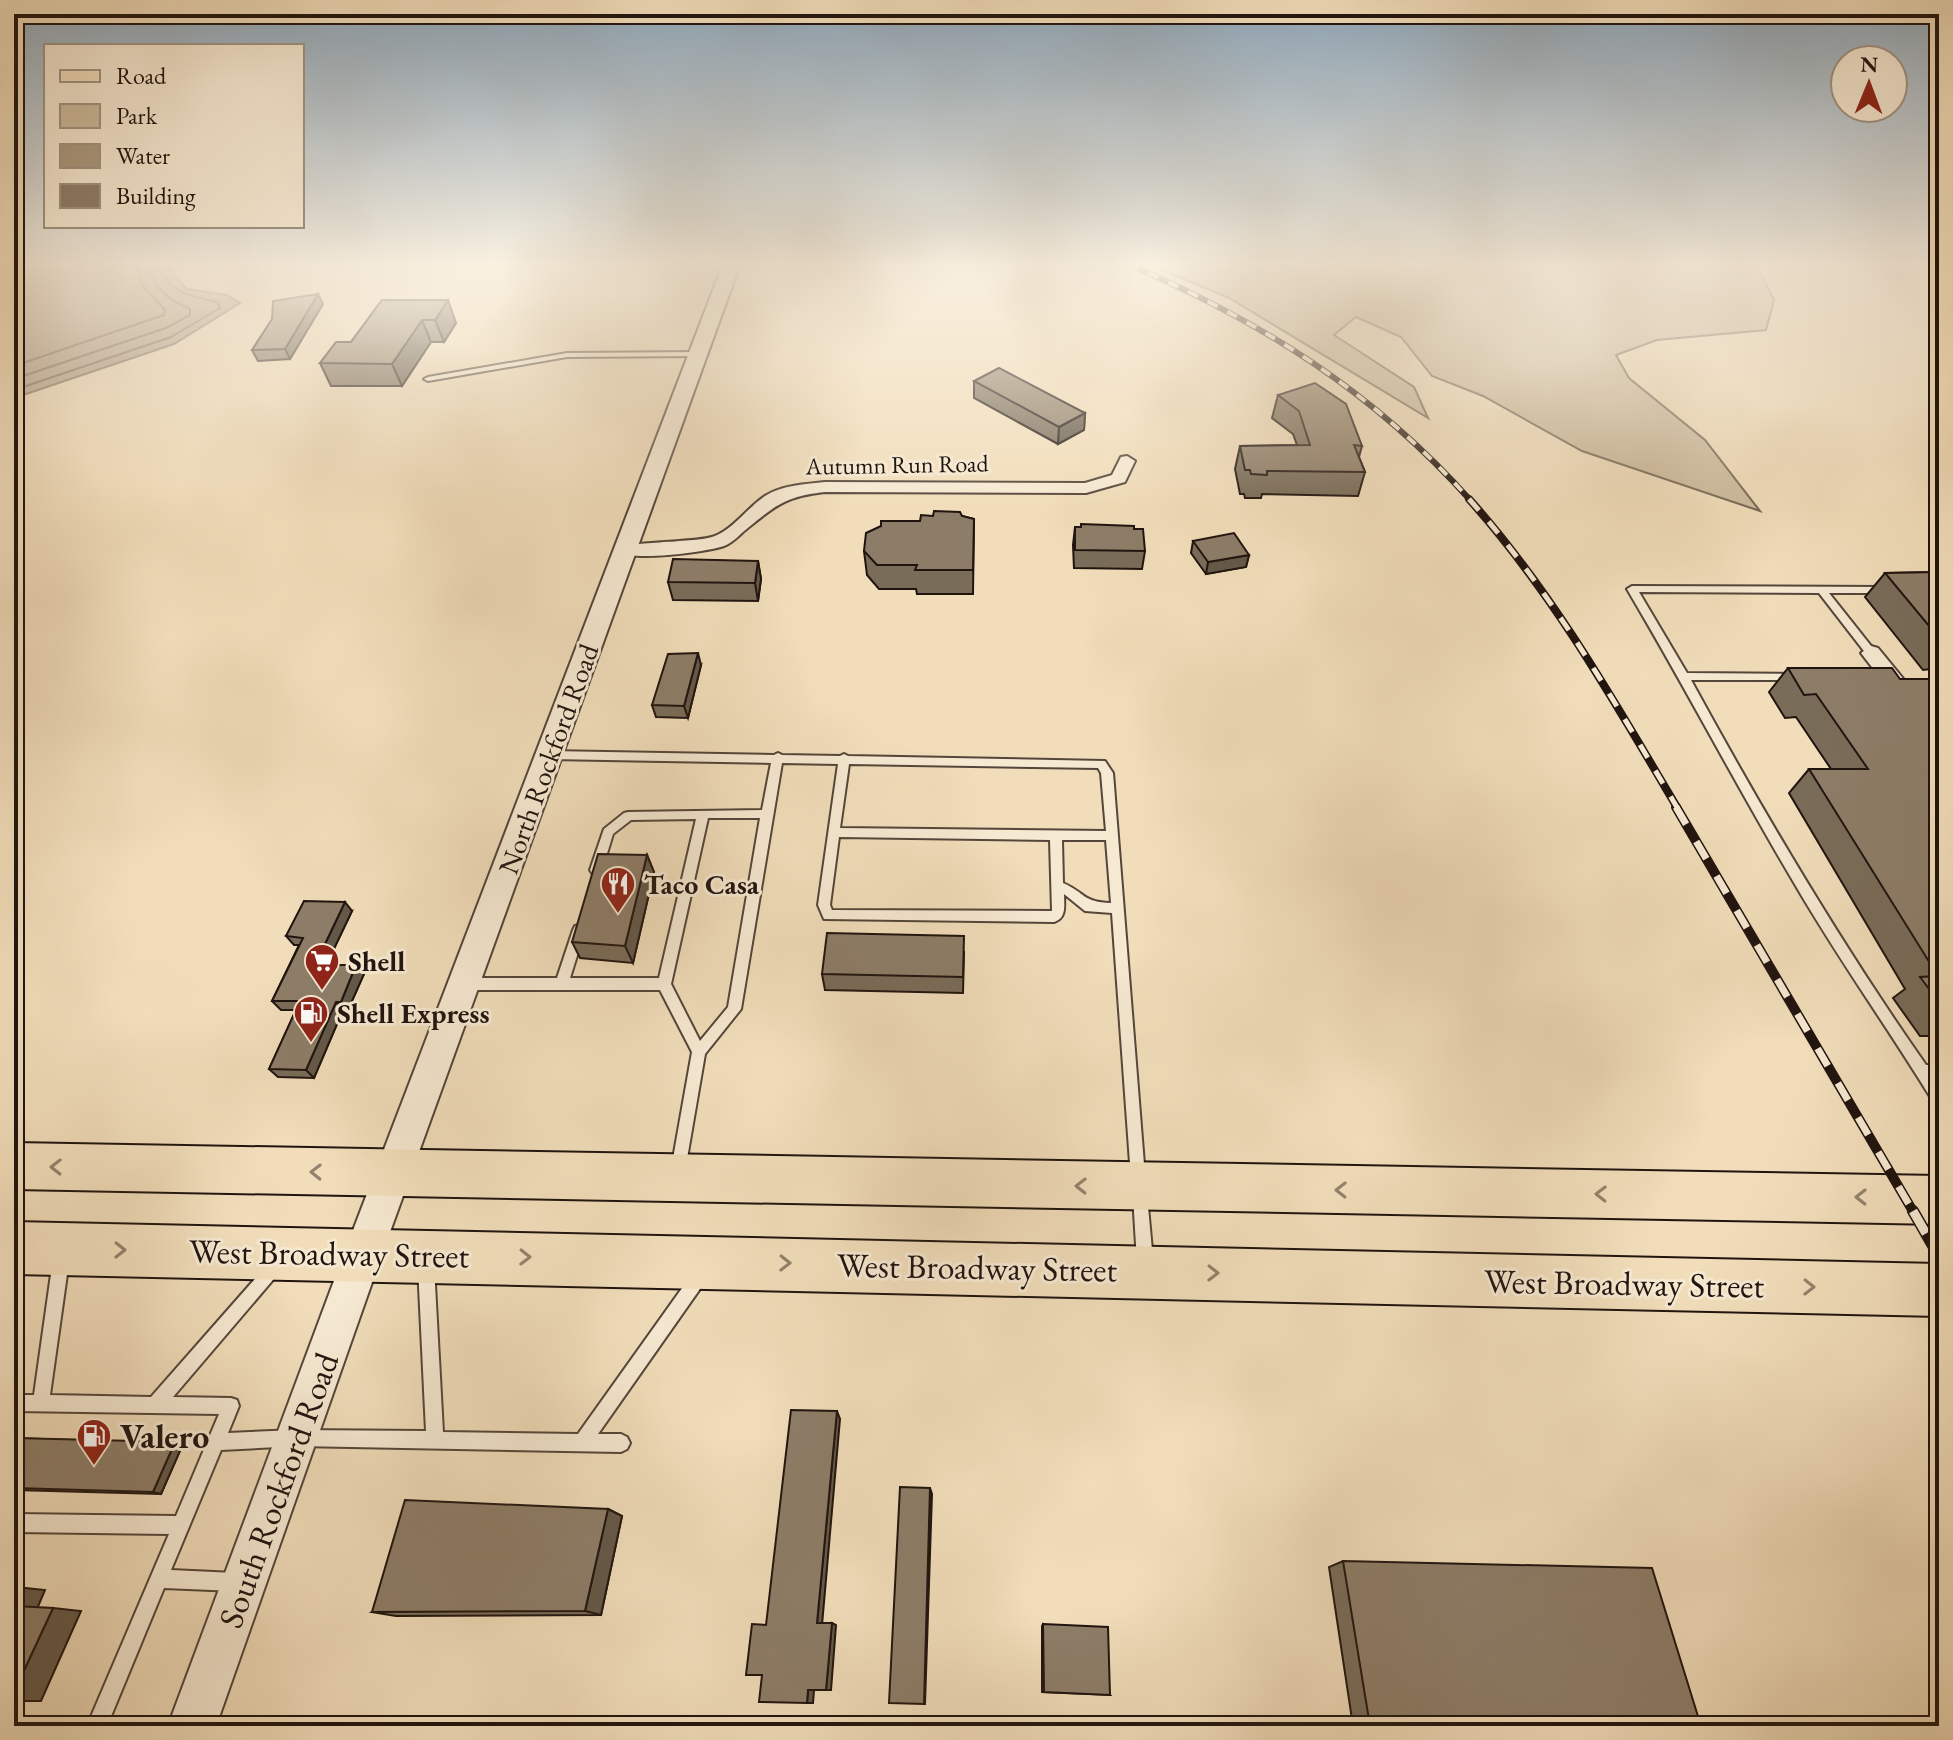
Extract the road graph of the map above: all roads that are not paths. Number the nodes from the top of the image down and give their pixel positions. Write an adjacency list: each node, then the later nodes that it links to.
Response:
1 (701, 345): 2 (street, North Rockford Road)
2 (698, 354): 3 (lane); 5 (street, North Rockford Road)
3 (428, 379)
4 (1127, 461): 5 (street, Autumn Run Road)
5 (625, 550): 12 (street, North Rockford Road)
6 (1822, 590): 7 (lane); 8 (lane); 9 (lane)
7 (1895, 590)
8 (1871, 653): 11 (street)
9 (1684, 676): 10 (lane); 28 (lane)
10 (1801, 677)
11 (1939, 689)
12 (549, 755): 13 (lane); 24 (street, North Rockford Road)
13 (778, 757): 14 (lane); 16 (lane)
14 (844, 758): 17 (lane); 19 (lane)
15 (703, 814): 16 (lane); 20 (lane); 26 (lane)
16 (767, 814): 27 (lane)
17 (833, 832): 18 (lane); 21 (lane)
18 (1056, 835): 19 (lane); 21 (lane)
19 (1112, 836): 22 (lane)
20 (594, 877)
21 (1058, 888): 22 (lane)
22 (1117, 908): 34 (lane)
23 (580, 923): 25 (lane)
24 (465, 984): 25 (lane); 32 (street, North Rockford Road)
25 (562, 984): 26 (lane)
26 (664, 984): 27 (lane)
27 (699, 1052): 33 (lane)
28 (1922, 1071): 29 (lane); 30 (lane)
29 (1939, 1071)
30 (1939, 1098)
31 (14, 1166): 32 (main road, one-way to 31)
32 (394, 1173): 33 (main road); 38 (street, North Rockford Road)
33 (676, 1178): 34 (main road, one-way to 33)
34 (1139, 1187): 35 (main road, one-way to 34); 41 (lane)
35 (1939, 1200)
36 (38, 1248): 37 (main road, West Broadway Street, one-way to 37); 44 (lane)
37 (288, 1252): 38 (main road, West Broadway Street); 45 (lane)
38 (363, 1254): 39 (main road, West Broadway Street); 46 (street, South Rockford Road)
39 (426, 1255): 40 (main road, West Broadway Street, one-way to 40); 47 (lane)
40 (711, 1261): 41 (main road, West Broadway Street, one-way to 41); 49 (lane)
41 (1146, 1271): 42 (main road, West Broadway Street, one-way to 42)
42 (1939, 1290)
43 (14, 1403): 44 (lane)
44 (41, 1403): 45 (lane)
45 (155, 1405): 48 (lane)
46 (297, 1438): 47 (lane); 48 (lane); 54 (street, South Rockford Road)
47 (435, 1440): 49 (lane)
48 (216, 1442): 52 (lane)
49 (582, 1442): 50 (lane)
50 (621, 1443)
51 (14, 1523): 52 (lane)
52 (181, 1525): 53 (lane)
53 (158, 1579): 54 (lane); 55 (lane)
54 (244, 1583): 56 (street, South Rockford Road)
55 (97, 1726)
56 (192, 1726)

